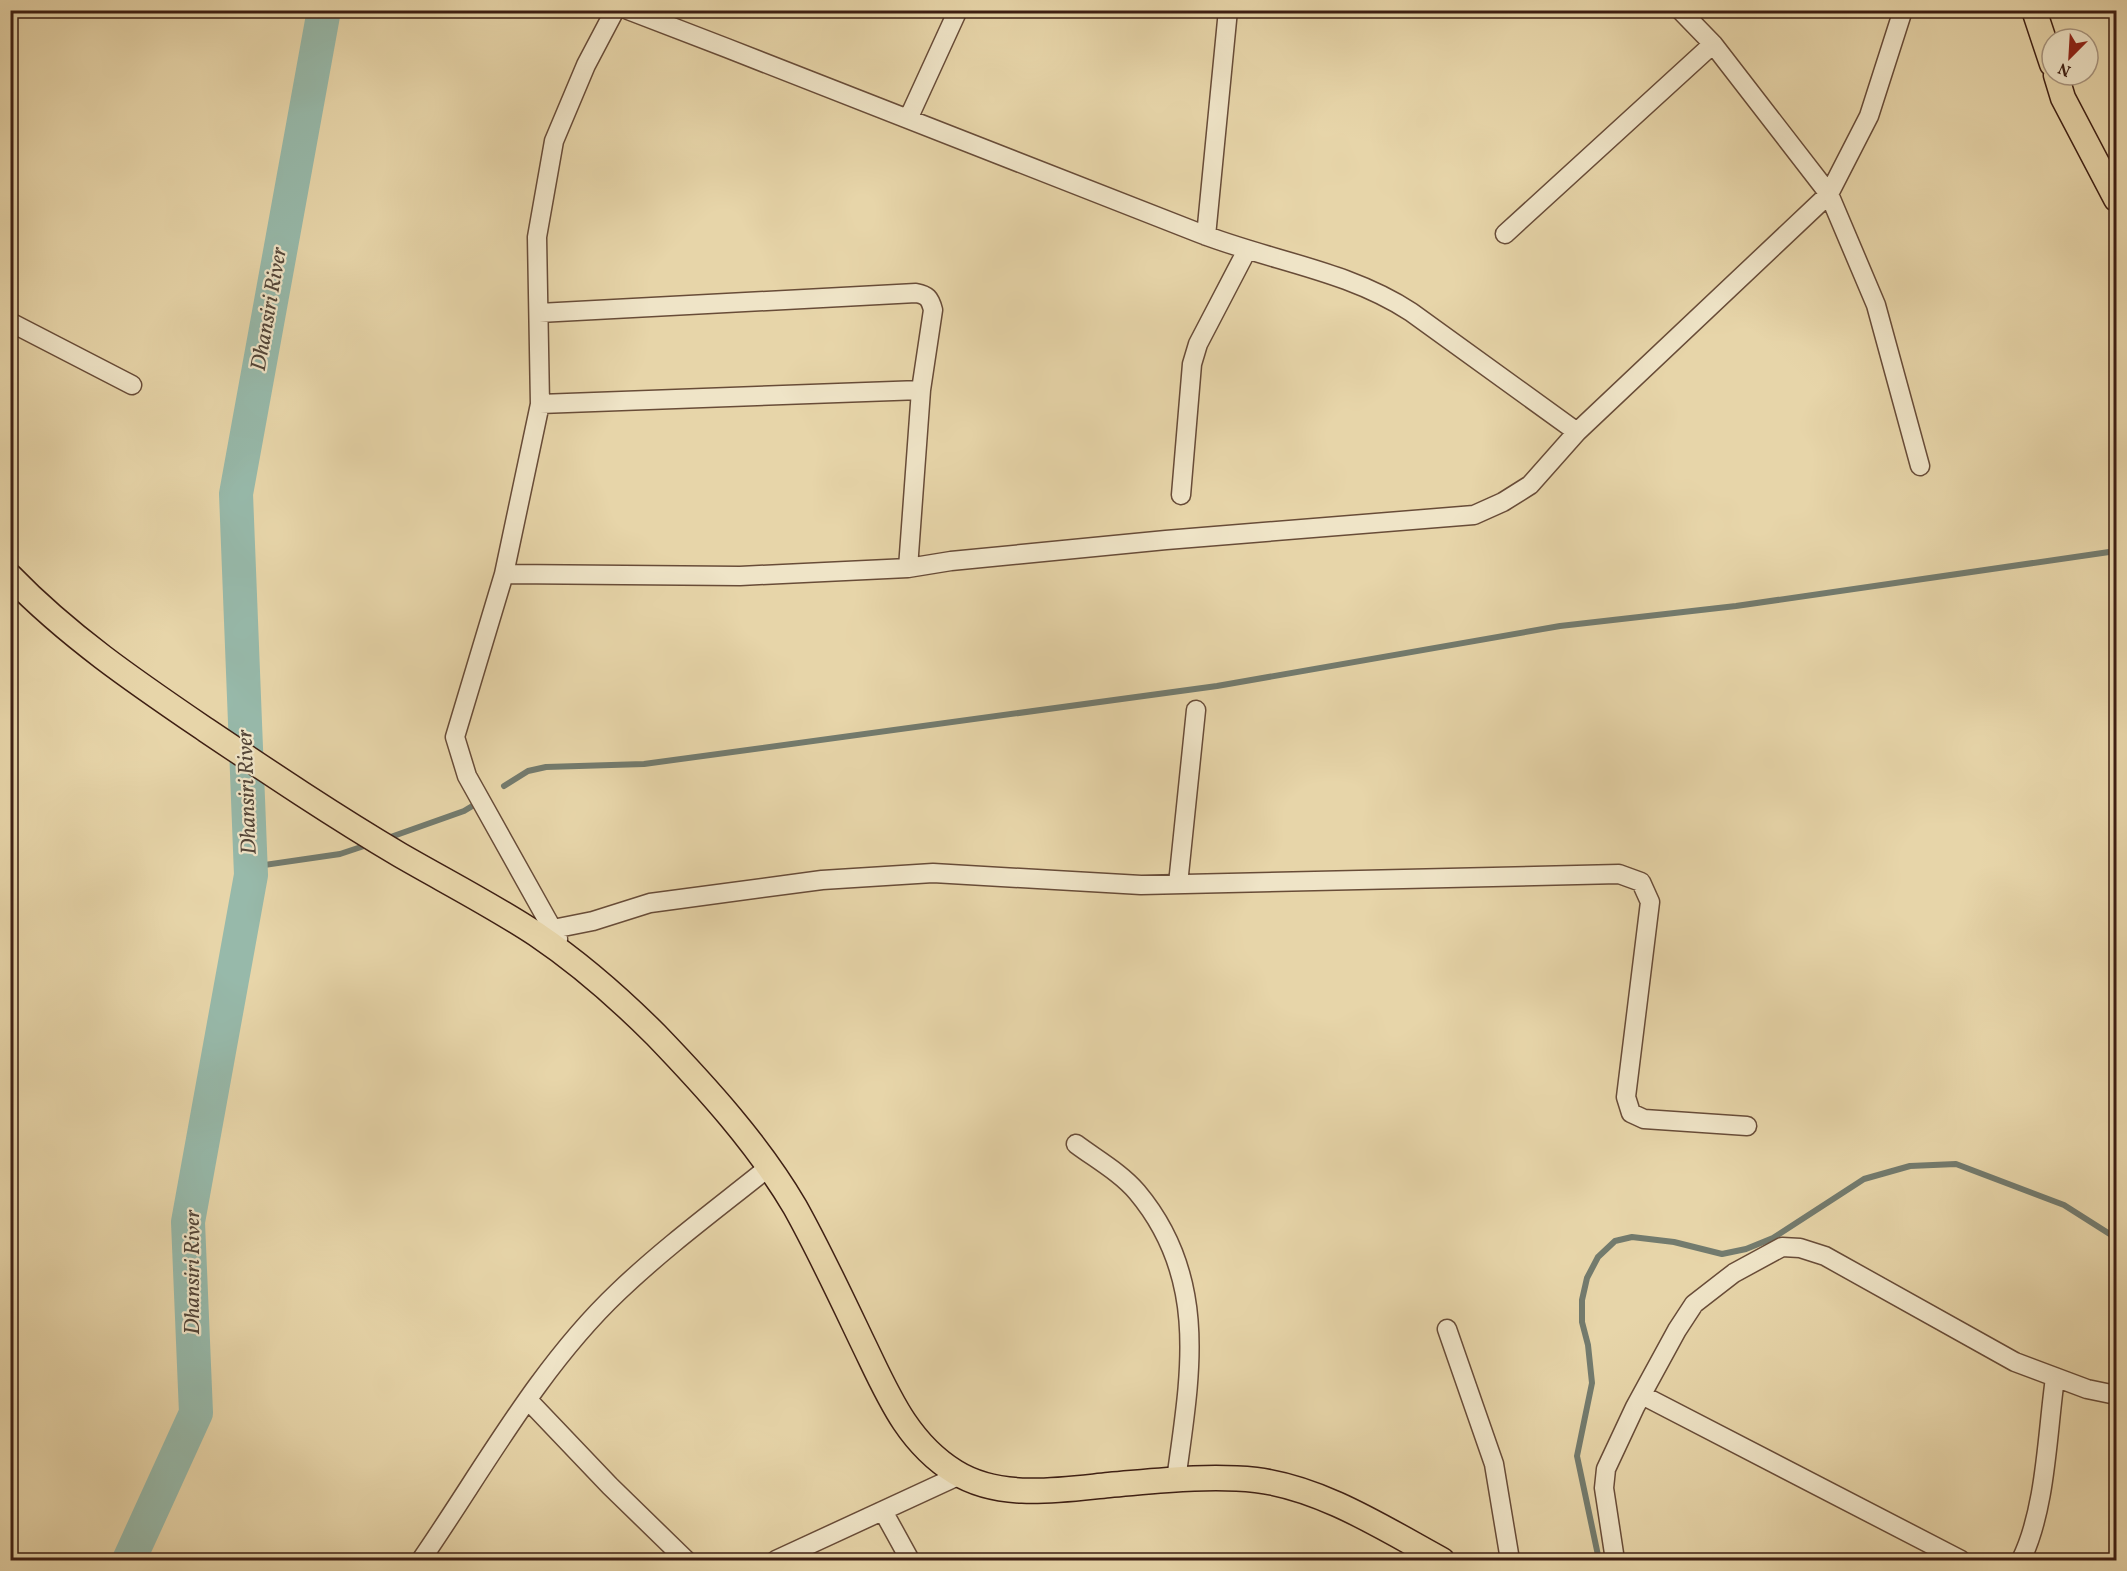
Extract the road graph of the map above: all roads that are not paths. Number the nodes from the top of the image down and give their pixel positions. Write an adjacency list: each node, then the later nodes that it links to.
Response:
1 (615, 10): 17 (street)
2 (628, 10): 11 (street)
3 (958, 10): 11 (street)
4 (1228, 10): 15 (street)
5 (1680, 10): 9 (street)
6 (1903, 10): 12 (street)
7 (2034, 10): 8 (main road)
8 (2040, 28)
9 (1713, 44): 12 (street); 14 (street)
10 (2060, 87): 13 (main road)
11 (909, 117): 15 (street)
12 (1828, 194): 22 (street); 23 (street)
13 (2116, 199)
14 (1505, 234)
15 (1206, 236): 16 (street)
16 (1247, 250): 22 (street); 24 (street)
17 (539, 313): 20 (street); 21 (street)
18 (10, 322): 19 (street)
19 (132, 385)
20 (921, 390): 21 (street); 25 (street)
21 (540, 404): 26 (street)
22 (1577, 432): 25 (street)
23 (1920, 466)
24 (1181, 495)
25 (908, 568): 26 (street)
26 (504, 574): 30 (street)
27 (10, 576): 31 (main road)
28 (1196, 710): 29 (street)
29 (1178, 884): 30 (street); 32 (street)
30 (553, 929): 31 (street)
31 (567, 956): 34 (main road)
32 (1747, 1126)
33 (1076, 1144): 41 (street)
34 (769, 1167): 39 (street); 40 (main road)
35 (1447, 1329): 48 (street)
36 (2055, 1378): 37 (street); 38 (street); 51 (street)
37 (1642, 1395): 49 (street); 50 (street)
38 (2116, 1395)
39 (528, 1400): 43 (street); 44 (street)
40 (960, 1475): 41 (main road); 42 (street)
41 (1176, 1480): 47 (main road)
42 (884, 1511): 45 (street); 46 (street)
43 (421, 1560)
44 (686, 1560)
45 (778, 1560)
46 (910, 1560)
47 (1442, 1560)
48 (1510, 1560)
49 (1615, 1560)
50 (1961, 1560)
51 (2021, 1560)

